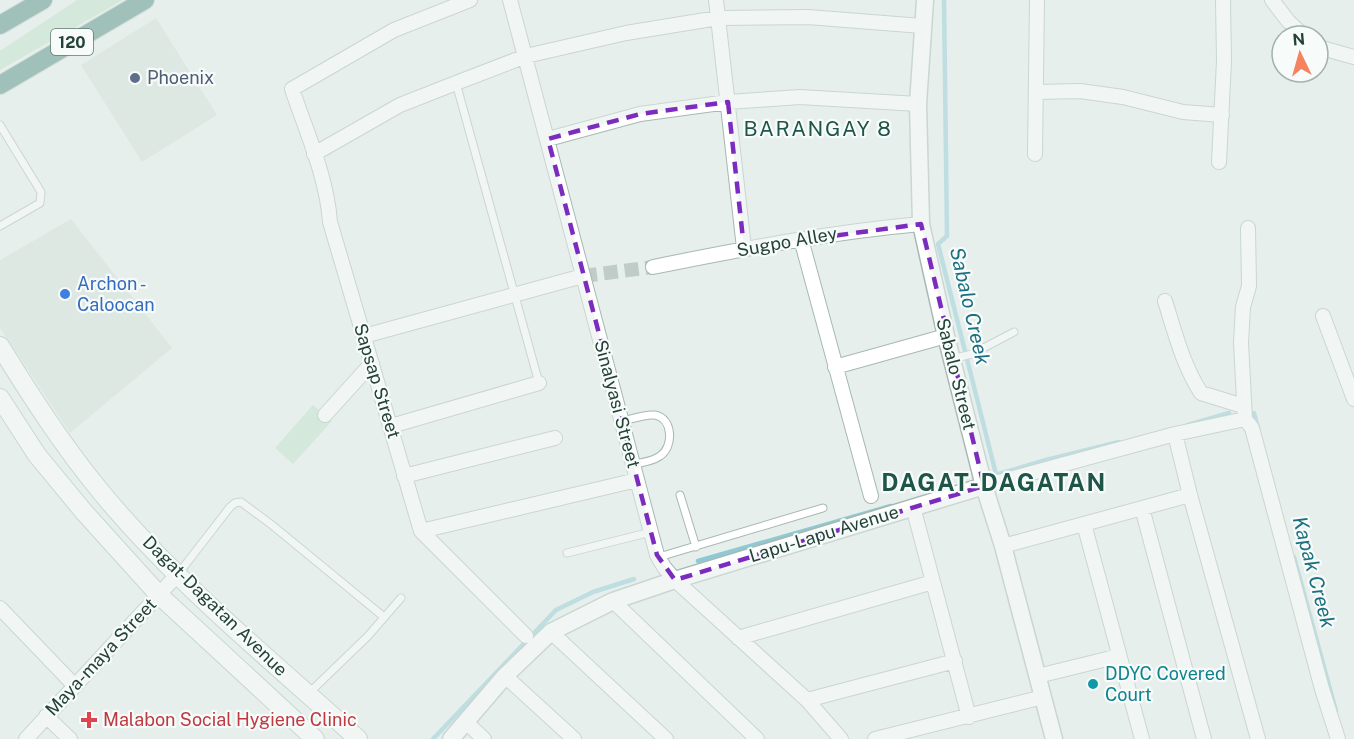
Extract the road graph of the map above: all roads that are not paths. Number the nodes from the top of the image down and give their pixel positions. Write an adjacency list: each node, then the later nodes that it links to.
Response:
1 (43, 0): 12 (highway)
2 (145, 0): 18 (highway, 120)
3 (470, 0): 25 (street, Sapsap Street)
4 (510, 0): 15 (street, Sinalyasi Street)
5 (716, 0): 10 (street)
6 (924, 0): 13 (street, Sabalo Street)
7 (1037, 0): 19 (street)
8 (1223, 0): 22 (street)
9 (1272, 0): 11 (street)
10 (718, 18): 13 (street); 15 (street); 20 (street)
11 (1291, 24)
12 (0, 25)
13 (922, 26): 21 (street, Sabalo Street)
14 (1330, 50): 16 (street)
15 (526, 56): 17 (street); 24 (street, Sinalyasi Street)
16 (1354, 57)
17 (456, 83): 25 (street); 35 (lane)
18 (0, 86)
19 (1036, 92): 22 (street); 26 (street)
20 (728, 102): 21 (street); 24 (street); 32 (street)
21 (918, 104): 28 (street, Sabalo Street)
22 (1222, 115): 27 (street)
23 (0, 124): 29 (lane)
24 (548, 139): 34 (street, Sinalyasi Street)
25 (314, 154): 39 (street, Sapsap Street)
26 (1035, 154)
27 (1218, 162)
28 (921, 224): 31 (street, Sugpo Alley); 40 (street, Sabalo Street)
29 (0, 226)
30 (1248, 228): 48 (street)
31 (801, 239): 32 (street, Sugpo Alley); 44 (street)
32 (744, 248): 33 (street, Sugpo Alley)
33 (653, 267)
34 (583, 276): 35 (street); 50 (street, Sinalyasi Street)
35 (515, 294): 39 (street); 45 (lane)
36 (1165, 301): 48 (street)
37 (1323, 316): 47 (street)
38 (1014, 332): 42 (lane)
39 (364, 336): 43 (street, Sapsap Street)
40 (946, 336): 42 (street, Sabalo Street); 44 (street)
41 (0, 346): 71 (main road, Dagat-Dagatan Avenue)
42 (952, 358): 57 (street, Sabalo Street)
43 (372, 363): 49 (street); 51 (street, Sapsap Street)
44 (835, 367): 60 (street)
45 (539, 383): 51 (street)
46 (0, 398): 74 (main road, Dagat-Dagatan Avenue)
47 (1354, 399)
48 (1244, 412): 52 (street, Lapu-Lapu Avenue); 108 (street)
49 (325, 415)
50 (622, 421): 54 (street, Sinalyasi Street); 54 (lane)
51 (391, 426): 55 (street, Sapsap Street)
52 (1175, 434): 57 (street, Lapu-Lapu Avenue); 59 (street)
53 (555, 438): 55 (street)
54 (633, 464): 56 (street, Sinalyasi Street)
55 (404, 476): 65 (street, Sapsap Street)
56 (637, 480): 65 (street); 66 (street, Sinalyasi Street)
57 (984, 486): 61 (street, Lapu-Lapu Avenue); 67 (street, Sabalo Street)
58 (680, 495): 68 (lane)
59 (1190, 495): 63 (street); 107 (street)
60 (871, 496)
61 (913, 507): 72 (street, Lapu-Lapu Avenue); 73 (street)
62 (823, 508): 68 (lane)
63 (1142, 508): 64 (street); 106 (street)
64 (1084, 524): 67 (street); 82 (street)
65 (421, 531): 80 (street, Sapsap Street)
66 (651, 532): 69 (lane); 70 (street, Sinalyasi Street)
67 (1003, 546): 85 (street, Sabalo Street)
68 (696, 547): 70 (lane)
69 (567, 553)
70 (659, 557): 72 (street, Sinalyasi Street)
71 (177, 575): 74 (street, Maya-maya Street); 78 (lane); 87 (main road, Dagat-Dagatan Avenue)
72 (675, 580): 76 (street, Lapu-Lapu Avenue); 81 (street, Sinalyasi Street)
73 (933, 582): 81 (street); 83 (street)
74 (159, 596): 86 (street, Maya-maya Street); 95 (main road, Dagat-Dagatan Avenue)
75 (401, 598): 78 (lane)
76 (613, 601): 79 (street, Lapu-Lapu Avenue); 101 (street)
77 (0, 608): 86 (street)
78 (384, 617): 87 (lane)
79 (551, 632): 84 (street, Lapu-Lapu Avenue); 100 (street)
80 (526, 636)
81 (738, 638): 89 (street, Sinalyasi Street)
82 (1119, 656): 85 (street); 105 (street)
83 (955, 661): 89 (street); 91 (street)
84 (505, 676): 92 (street, Lapu-Lapu Avenue); 99 (street)
85 (1038, 676): 88 (street, Sabalo Street)
86 (75, 686): 90 (street, Maya-maya Street)
87 (308, 694): 96 (main road, Dagat-Dagatan Avenue)
88 (1043, 697): 91 (street); 104 (street, Sabalo Street)
89 (807, 700): 102 (street, Sinalyasi Street)
90 (46, 716): 93 (street, Maya-maya Street); 94 (street)
91 (969, 717): 103 (street)
92 (466, 722): 97 (street, Lapu-Lapu Avenue); 98 (street)
93 (26, 739)
94 (70, 739)
95 (315, 739)
96 (358, 739)
97 (451, 739)
98 (484, 739)
99 (574, 739)
100 (666, 739)
101 (757, 739)
102 (842, 739)
103 (875, 739)
104 (1054, 739)
105 (1142, 739)
106 (1204, 739)
107 (1258, 739)
108 (1338, 739)

